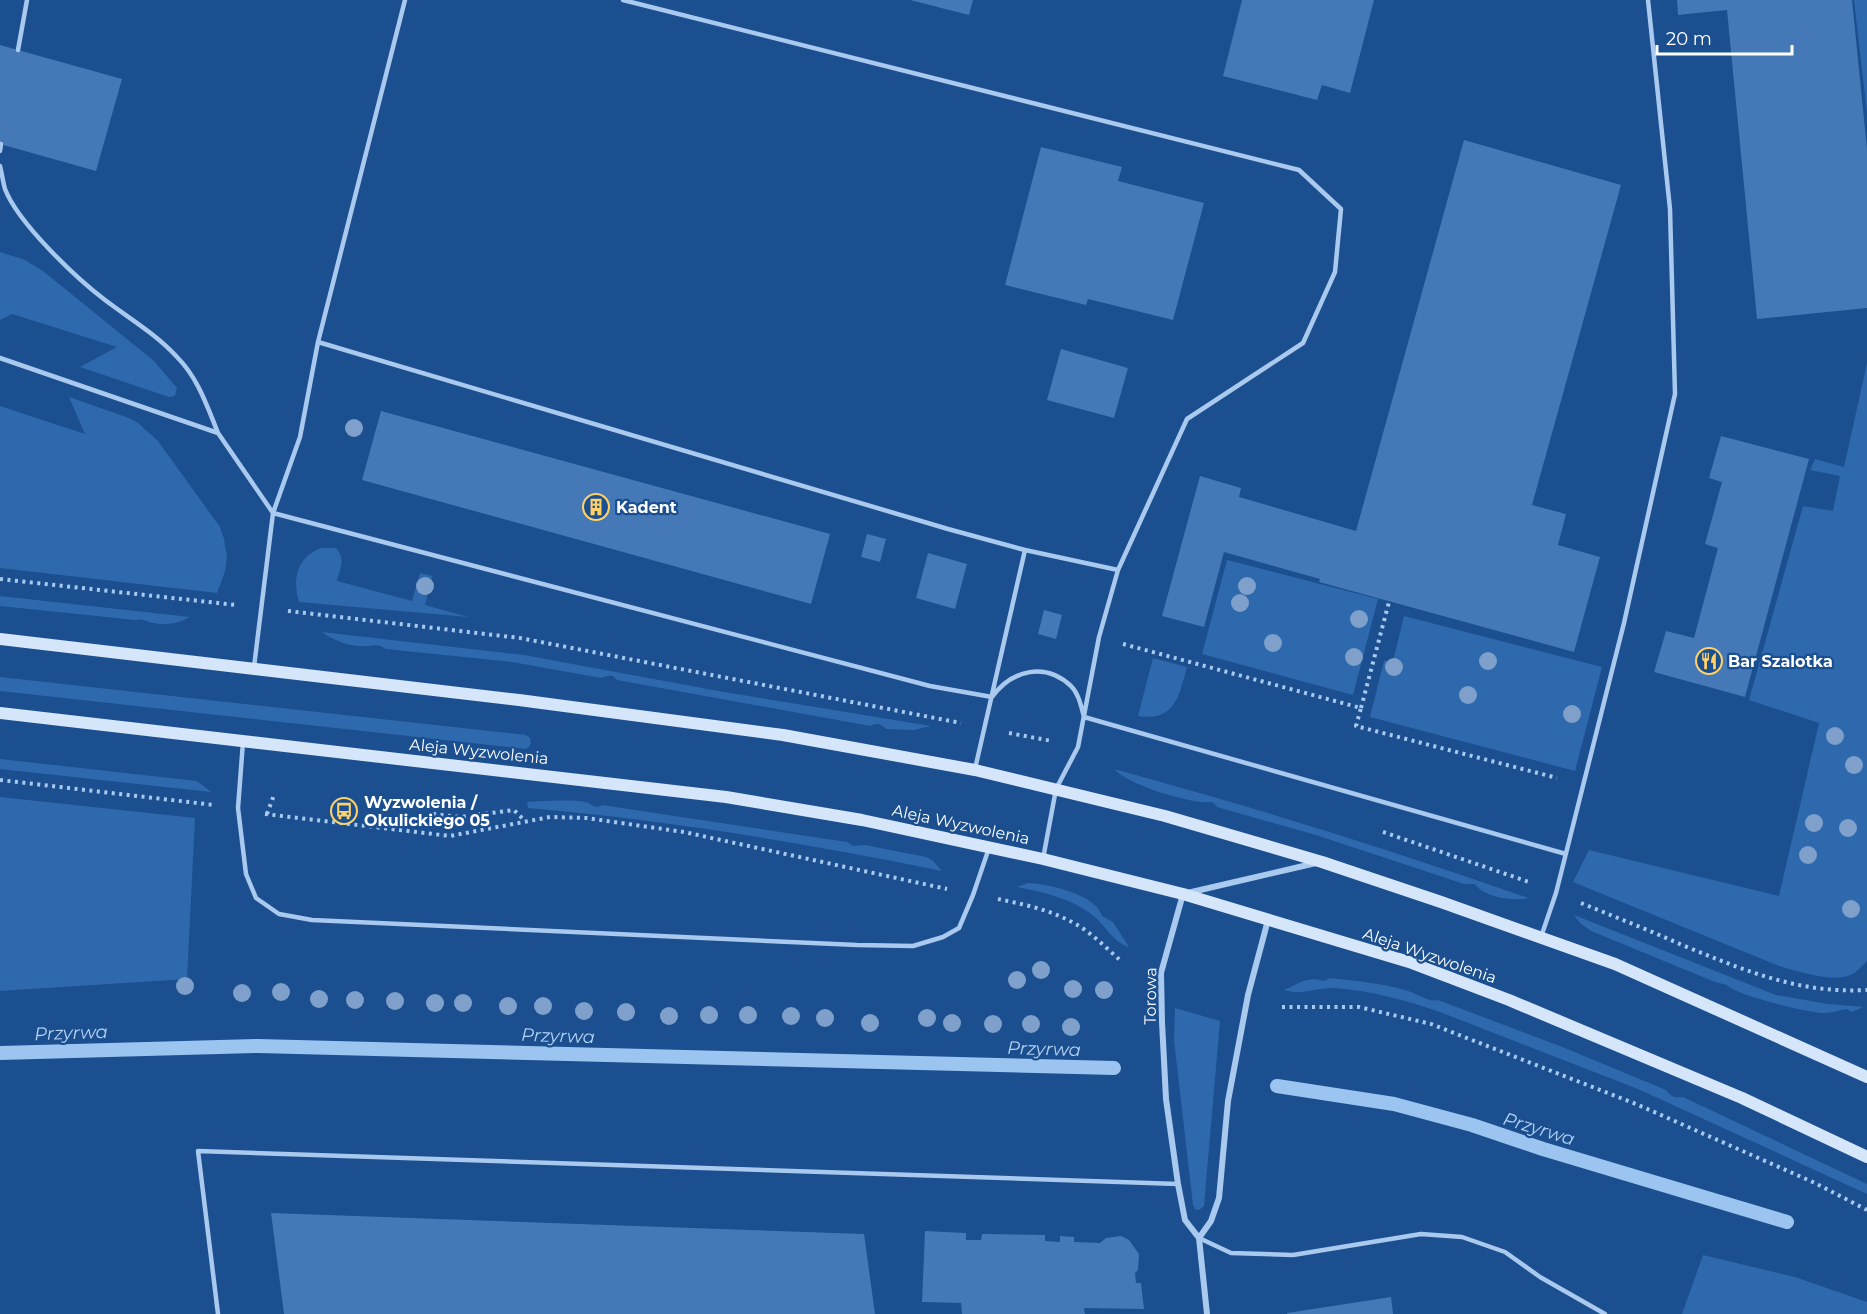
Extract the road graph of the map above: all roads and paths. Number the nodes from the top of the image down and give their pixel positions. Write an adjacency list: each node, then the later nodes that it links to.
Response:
1 (27, 0): 5 (lane)
2 (405, 0): 9 (lane)
3 (623, 0): 14 (lane)
4 (1648, 0): 26 (lane)
5 (18, 50)
6 (1, 144): 7 (lane)
7 (0, 151)
8 (0, 166): 11 (lane)
9 (318, 342): 12 (lane); 13 (lane)
10 (0, 358): 11 (lane)
11 (218, 433): 12 (lane)
12 (273, 513): 18 (lane); 19 (lane)
13 (1025, 550): 14 (lane); 19 (lane)
14 (1118, 570): 16 (lane)
15 (1389, 602): 20 (path)
16 (1099, 638): 20 (path); 22 (lane)
17 (0, 639): 18 (main road)
18 (254, 667): 24 (main road)
19 (992, 697): 22 (lane); 24 (lane)
20 (1360, 708): 26 (path)
21 (0, 713): 23 (main road, Aleja Wyzwolenia)
22 (1084, 717): 27 (lane); 34 (lane)
23 (243, 742): 29 (lane); 33 (main road, Aleja Wyzwolenia)
24 (975, 770): 27 (main road)
25 (0, 780): 29 (path)
26 (1584, 785): 34 (lane)
27 (1056, 789): 35 (lane); 36 (main road)
28 (274, 795): 31 (path)
29 (238, 808): 31 (path); 38 (lane)
30 (433, 814): 32 (path)
31 (267, 815): 32 (path)
32 (526, 822): 38 (path)
33 (989, 847): 35 (main road, Aleja Wyzwolenia); 38 (lane)
34 (1566, 854): 40 (lane)
35 (1043, 859): 37 (main road, Aleja Wyzwolenia)
36 (1322, 862): 37 (street); 40 (main road)
37 (1183, 894): 39 (main road, Aleja Wyzwolenia); 45 (street, Torowa)
38 (973, 895): 41 (path)
39 (1268, 920): 44 (main road, Aleja Wyzwolenia); 47 (street)
40 (1541, 938): 43 (main road)
41 (1121, 961)
42 (1282, 1007): 46 (path)
43 (1867, 1077)
44 (1867, 1157)
45 (1178, 1184): 47 (street, Torowa); 48 (lane)
46 (1867, 1210)
47 (1199, 1238): 49 (street, Torowa); 50 (lane)
48 (218, 1314)
49 (1207, 1314)
50 (1605, 1314)

